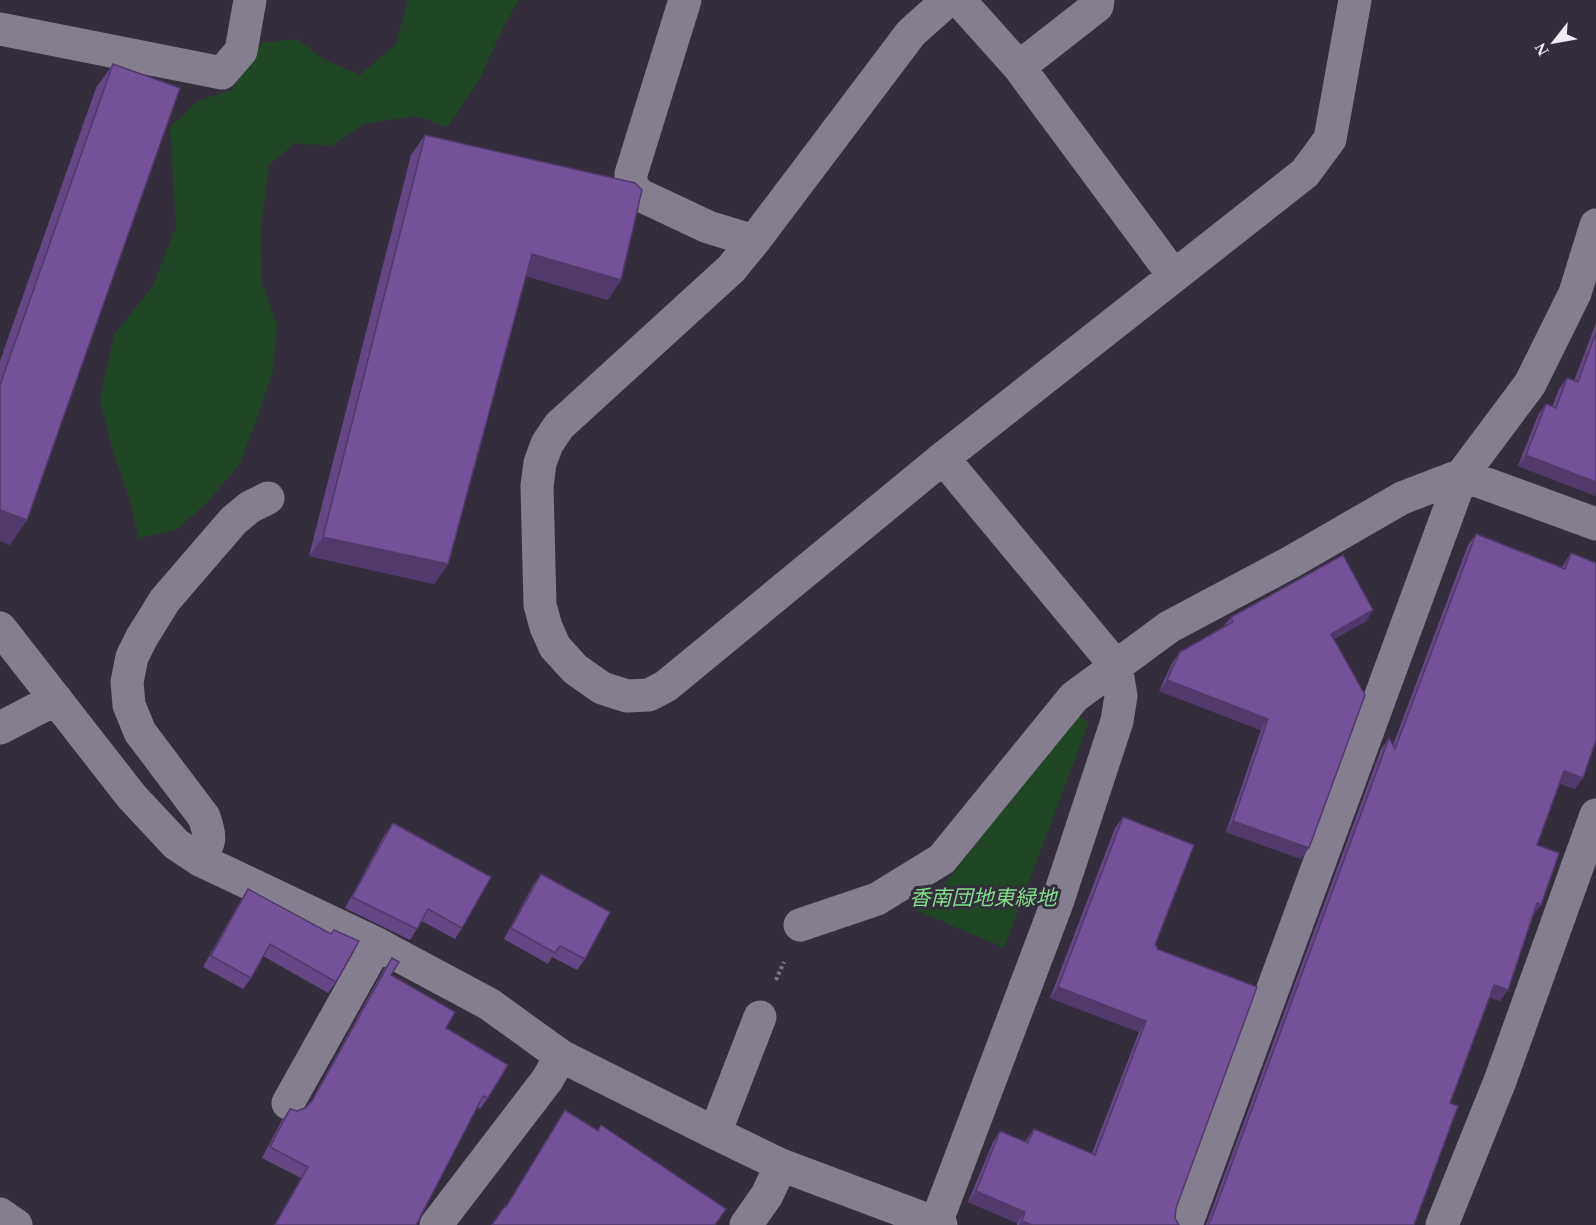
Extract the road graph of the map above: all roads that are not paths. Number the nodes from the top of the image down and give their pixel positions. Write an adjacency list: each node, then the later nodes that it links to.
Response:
1 (250, 0): 7 (street)
2 (685, 0): 10 (street)
3 (948, 0): 10 (street)
4 (959, 0): 8 (street)
5 (1098, 0): 8 (street)
6 (1355, 0): 11 (street)
7 (0, 29)
8 (1019, 67): 11 (street)
9 (1596, 225): 13 (street)
10 (754, 241): 12 (street)
11 (1174, 276): 12 (street)
12 (944, 458): 17 (street)
13 (1462, 475): 15 (street); 17 (street); 34 (street)
14 (268, 498): 21 (street)
15 (1596, 524)
16 (0, 628): 18 (street)
17 (1116, 666): 22 (street); 30 (street)
18 (57, 699): 19 (street); 21 (street)
19 (0, 728)
20 (1596, 815): 35 (street)
21 (200, 860): 23 (street)
22 (800, 925)
23 (377, 944): 25 (street); 26 (street)
24 (760, 1017): 27 (street)
25 (561, 1056): 27 (street); 32 (street)
26 (288, 1103)
27 (715, 1132): 28 (street)
28 (781, 1165): 30 (street); 33 (street)
29 (0, 1214): 31 (street)
30 (939, 1224)
31 (16, 1225)
32 (436, 1225)
33 (746, 1225)
34 (1186, 1225)
35 (1442, 1225)

